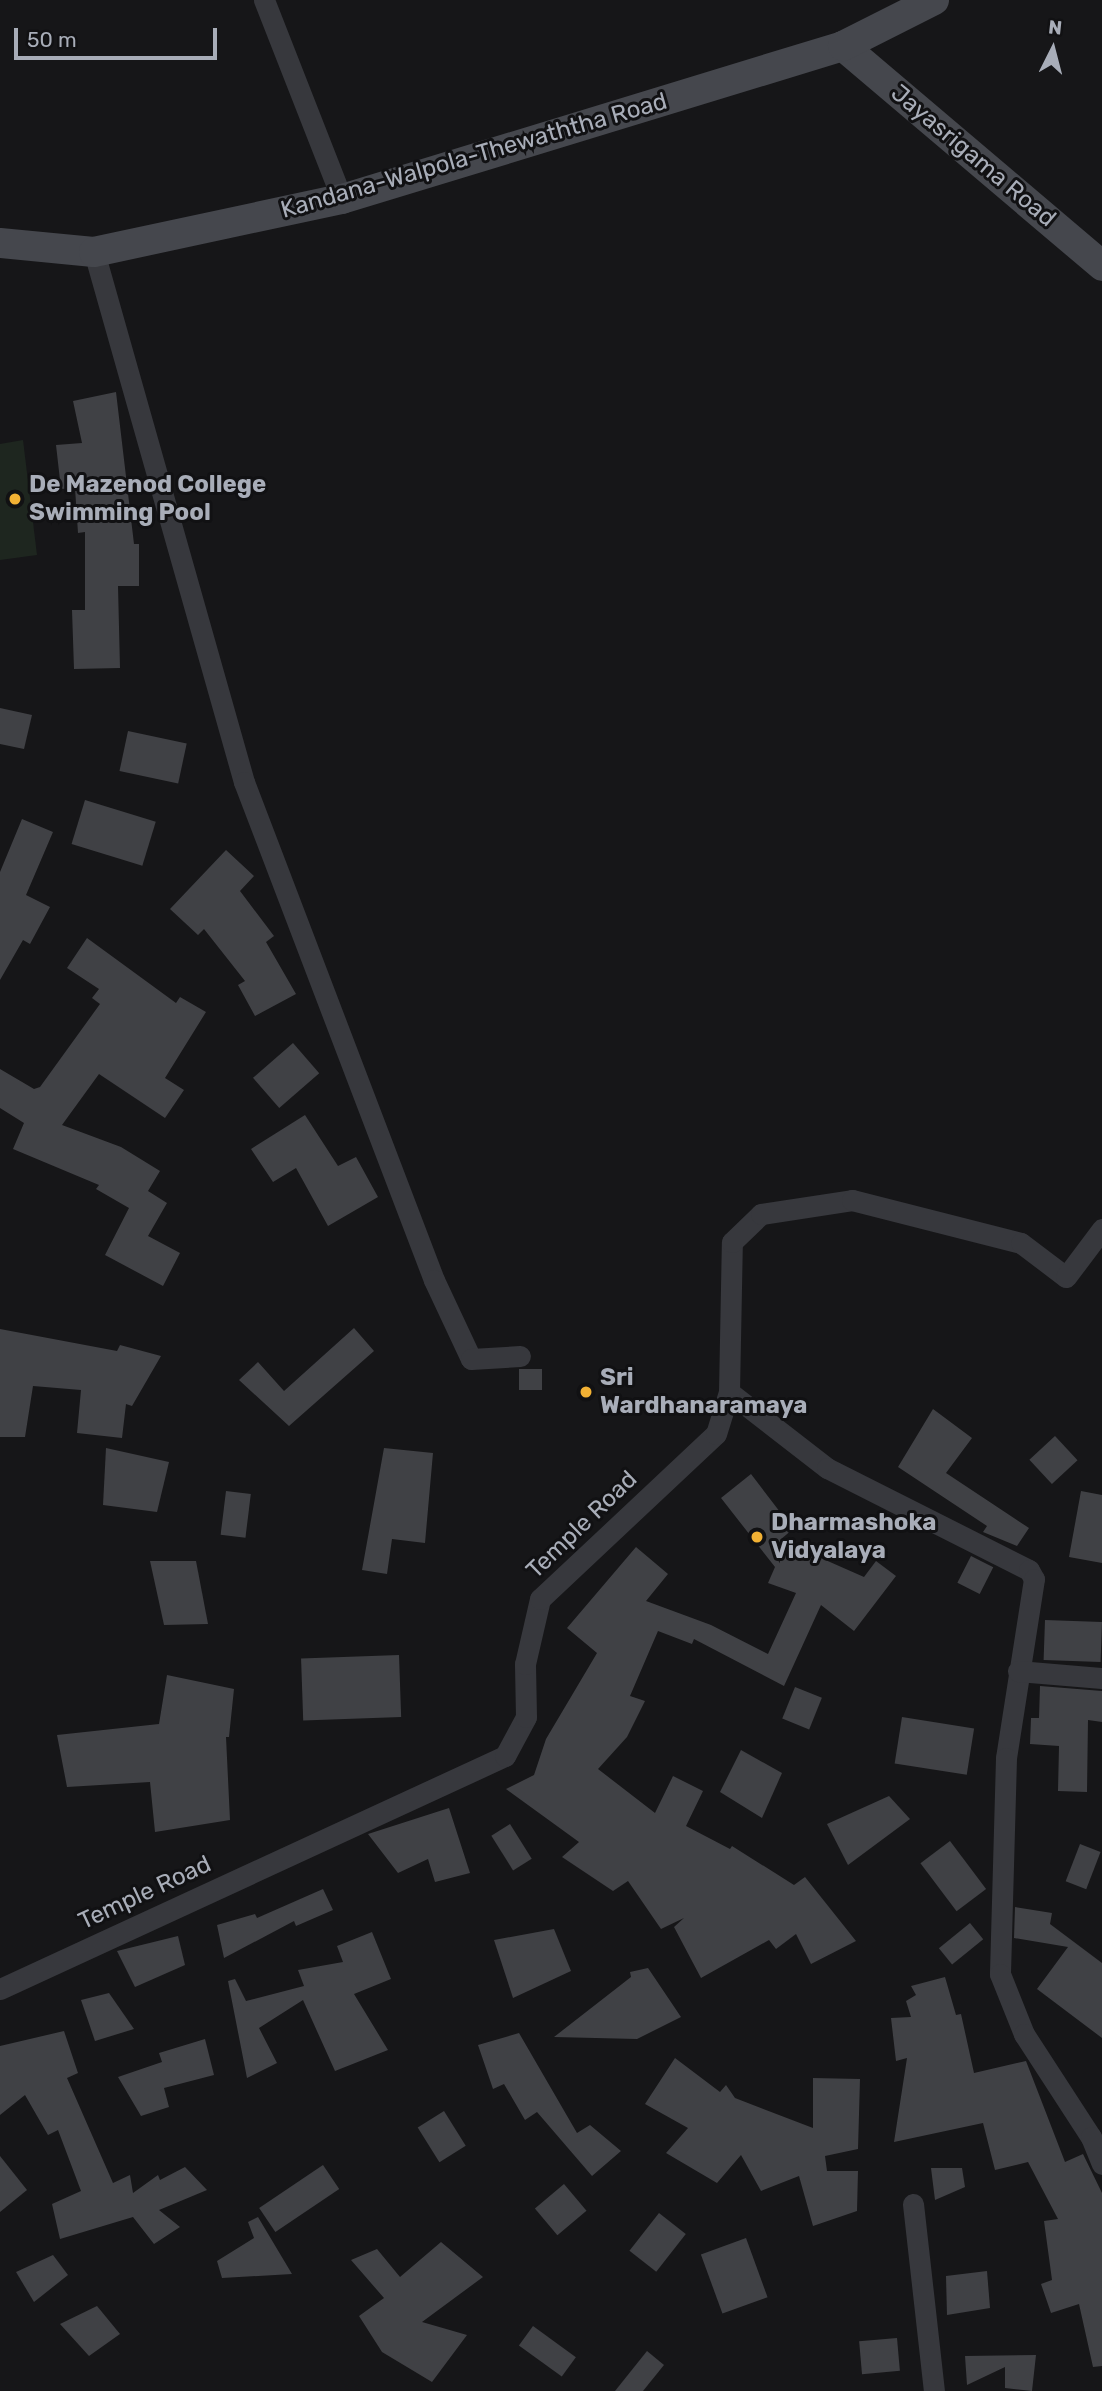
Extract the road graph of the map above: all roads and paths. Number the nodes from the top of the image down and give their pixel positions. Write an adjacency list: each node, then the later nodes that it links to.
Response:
1 (264, 0): 4 (street)
2 (934, 0): 3 (street, Kandana-Walpola-Thewaththa Road)
3 (843, 47): 4 (street, Kandana-Walpola-Thewaththa Road); 7 (street, Jayasrigama Road)
4 (342, 199): 6 (street, Kandana-Walpola-Thewaththa Road)
5 (0, 243): 6 (street, Kandana-Walpola-Thewaththa Road)
6 (94, 253): 9 (street)
7 (1102, 266)
8 (1102, 1229): 10 (street, Temple Road)
9 (520, 1356)
10 (729, 1392): 11 (street); 13 (street, Temple Road)
11 (1018, 1671): 12 (street); 14 (street)
12 (1102, 1678)
13 (0, 1989)
14 (1102, 2164)
15 (913, 2204): 16 (street)
16 (934, 2391)

